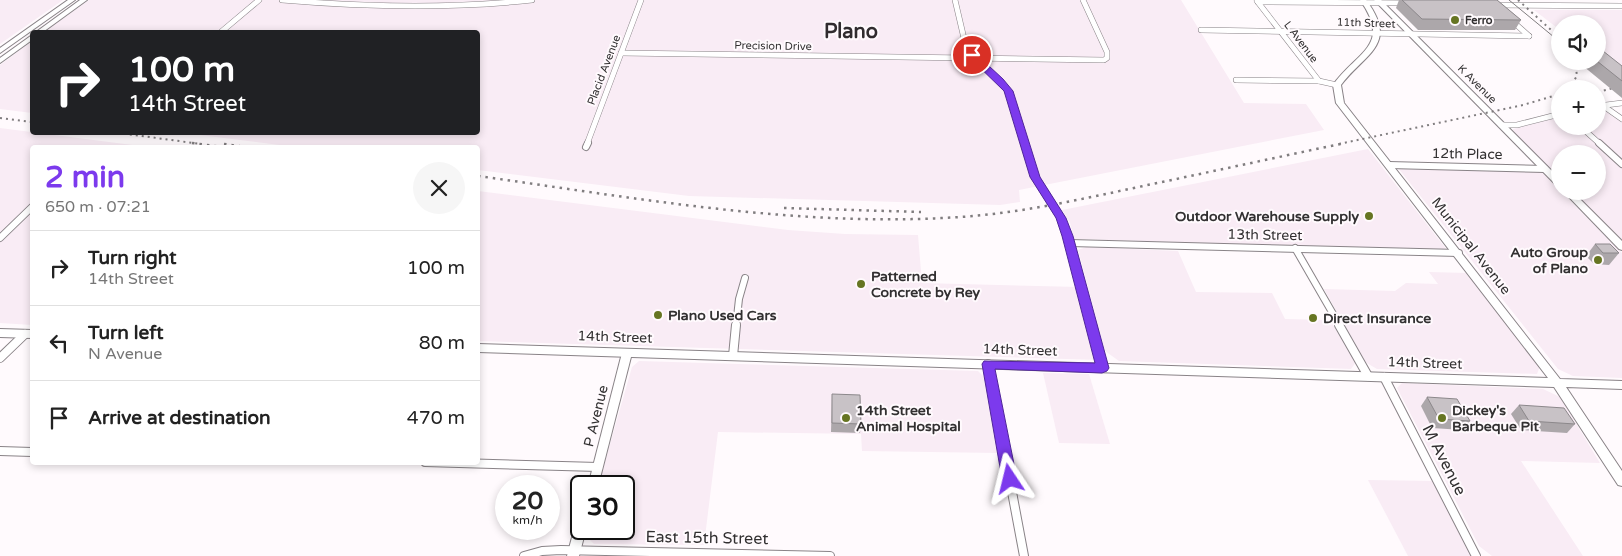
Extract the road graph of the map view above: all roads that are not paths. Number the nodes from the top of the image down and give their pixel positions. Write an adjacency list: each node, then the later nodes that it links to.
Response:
1 (72, 0): 25 (main road)
2 (84, 0): 18 (main road)
3 (259, 0): 19 (street)
4 (282, 0): 5 (street)
5 (532, 0)
6 (641, 0): 26 (street, Placid Avenue)
7 (955, 0): 27 (street)
8 (1083, 0): 27 (street, Precision Drive)
9 (1257, 1): 10 (street); 21 (street, L Avenue)
10 (1365, 1): 11 (street); 22 (main road)
11 (1378, 2): 12 (street); 23 (main road, K Avenue)
12 (1415, 4)
13 (1485, 4): 14 (street)
14 (1493, 5): 15 (street); 16 (street)
15 (1622, 6)
16 (1503, 13)
17 (1509, 18): 23 (street, 11th Street)
18 (42, 30)
19 (223, 30)
20 (1201, 30): 21 (street, 11th Street)
21 (1280, 31): 22 (street, 11th Street); 30 (street, L Avenue)
22 (1376, 34): 23 (street, 11th Street); 31 (main road)
23 (1412, 35): 37 (main road, K Avenue)
24 (30, 38): 28 (main road)
25 (0, 51)
26 (621, 54): 27 (street, Precision Drive); 39 (street, Placid Avenue)
27 (976, 59): 47 (street)
28 (0, 61)
29 (1236, 80): 30 (street)
30 (1319, 81): 31 (street, L Avenue)
31 (1337, 85): 41 (main road, Municipal Avenue)
32 (1622, 103): 33 (street)
33 (1606, 104)
34 (1606, 109): 36 (street)
35 (1551, 116): 37 (street)
36 (1622, 119)
37 (1501, 125): 42 (main road, K Avenue)
38 (1590, 135): 40 (street)
39 (586, 148)
40 (1622, 164)
41 (1390, 165): 42 (street, 12th Place); 50 (main road, Municipal Avenue)
42 (1545, 169): 43 (main road, K Avenue)
43 (1551, 175)
44 (1576, 200): 48 (main road)
45 (30, 209): 46 (street)
46 (0, 238)
47 (1070, 243): 49 (street, 13th Street); 59 (street)
48 (1622, 247)
49 (1296, 248): 50 (street, 13th Street); 60 (street)
50 (1459, 253): 62 (main road, Municipal Avenue)
51 (746, 278): 56 (street)
52 (0, 333): 53 (main road)
53 (29, 334): 57 (street)
54 (480, 348): 55 (main road, 14th Street)
55 (627, 353): 56 (main road, 14th Street); 67 (street, P Avenue)
56 (733, 356): 58 (main road, 14th Street)
57 (0, 358)
58 (988, 364): 59 (main road, 14th Street); 74 (street)
59 (1102, 368): 60 (main road, 14th Street)
60 (1368, 376): 61 (main road, 14th Street)
61 (1384, 377): 62 (main road, 14th Street); 75 (street, M Avenue)
62 (1557, 382): 63 (main road, 14th Street); 69 (main road, Municipal Avenue)
63 (1622, 385)
64 (0, 451): 65 (street)
65 (30, 452)
66 (480, 464): 67 (street)
67 (598, 467): 68 (street, P Avenue)
68 (596, 475)
69 (1622, 481)
70 (577, 540): 71 (street)
71 (573, 553): 72 (street, East 15th Street); 73 (street, East 15th Street)
72 (524, 556)
73 (830, 556)
74 (1024, 556)
75 (1476, 556)

